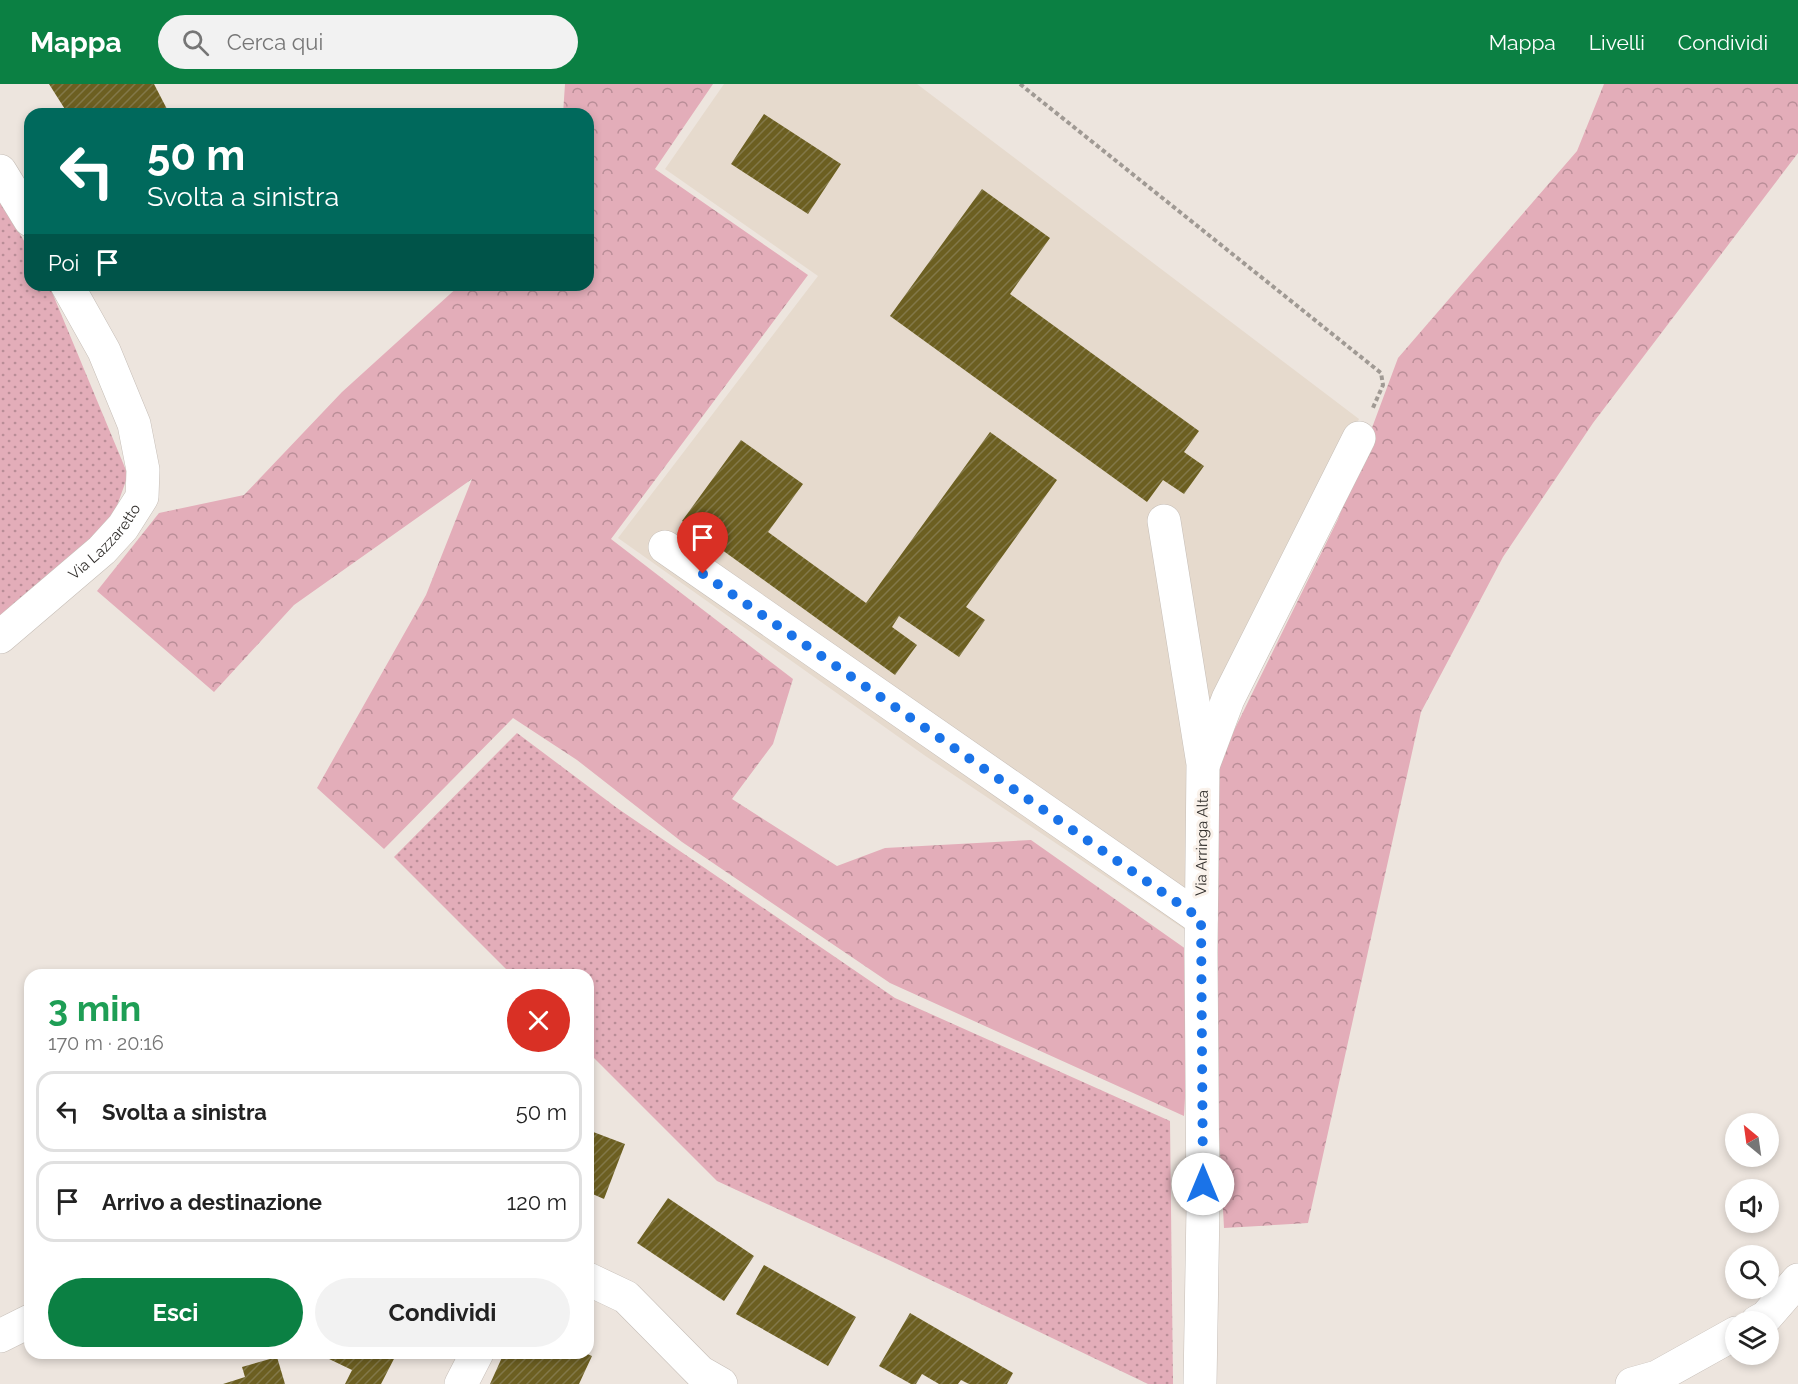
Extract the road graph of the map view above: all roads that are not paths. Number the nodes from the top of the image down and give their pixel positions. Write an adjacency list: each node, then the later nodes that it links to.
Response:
1 (0, 171): 2 (street)
2 (24, 210)
3 (70, 291): 7 (street, Via Lazzaretto)
4 (1359, 438): 8 (street)
5 (1164, 521): 8 (street, Via Arringa Alta)
6 (665, 547): 9 (street)
7 (0, 637)
8 (1203, 765): 9 (street, Via Arringa Alta)
9 (1201, 919): 19 (street, Via Arringa Alta)
10 (1798, 1280): 12 (street)
11 (594, 1282): 18 (street)
12 (1771, 1311)
13 (24, 1324): 14 (street)
14 (0, 1336)
15 (1725, 1339): 20 (street)
16 (474, 1359): 17 (street)
17 (461, 1384)
18 (721, 1384)
19 (1200, 1384)
20 (1632, 1384)

